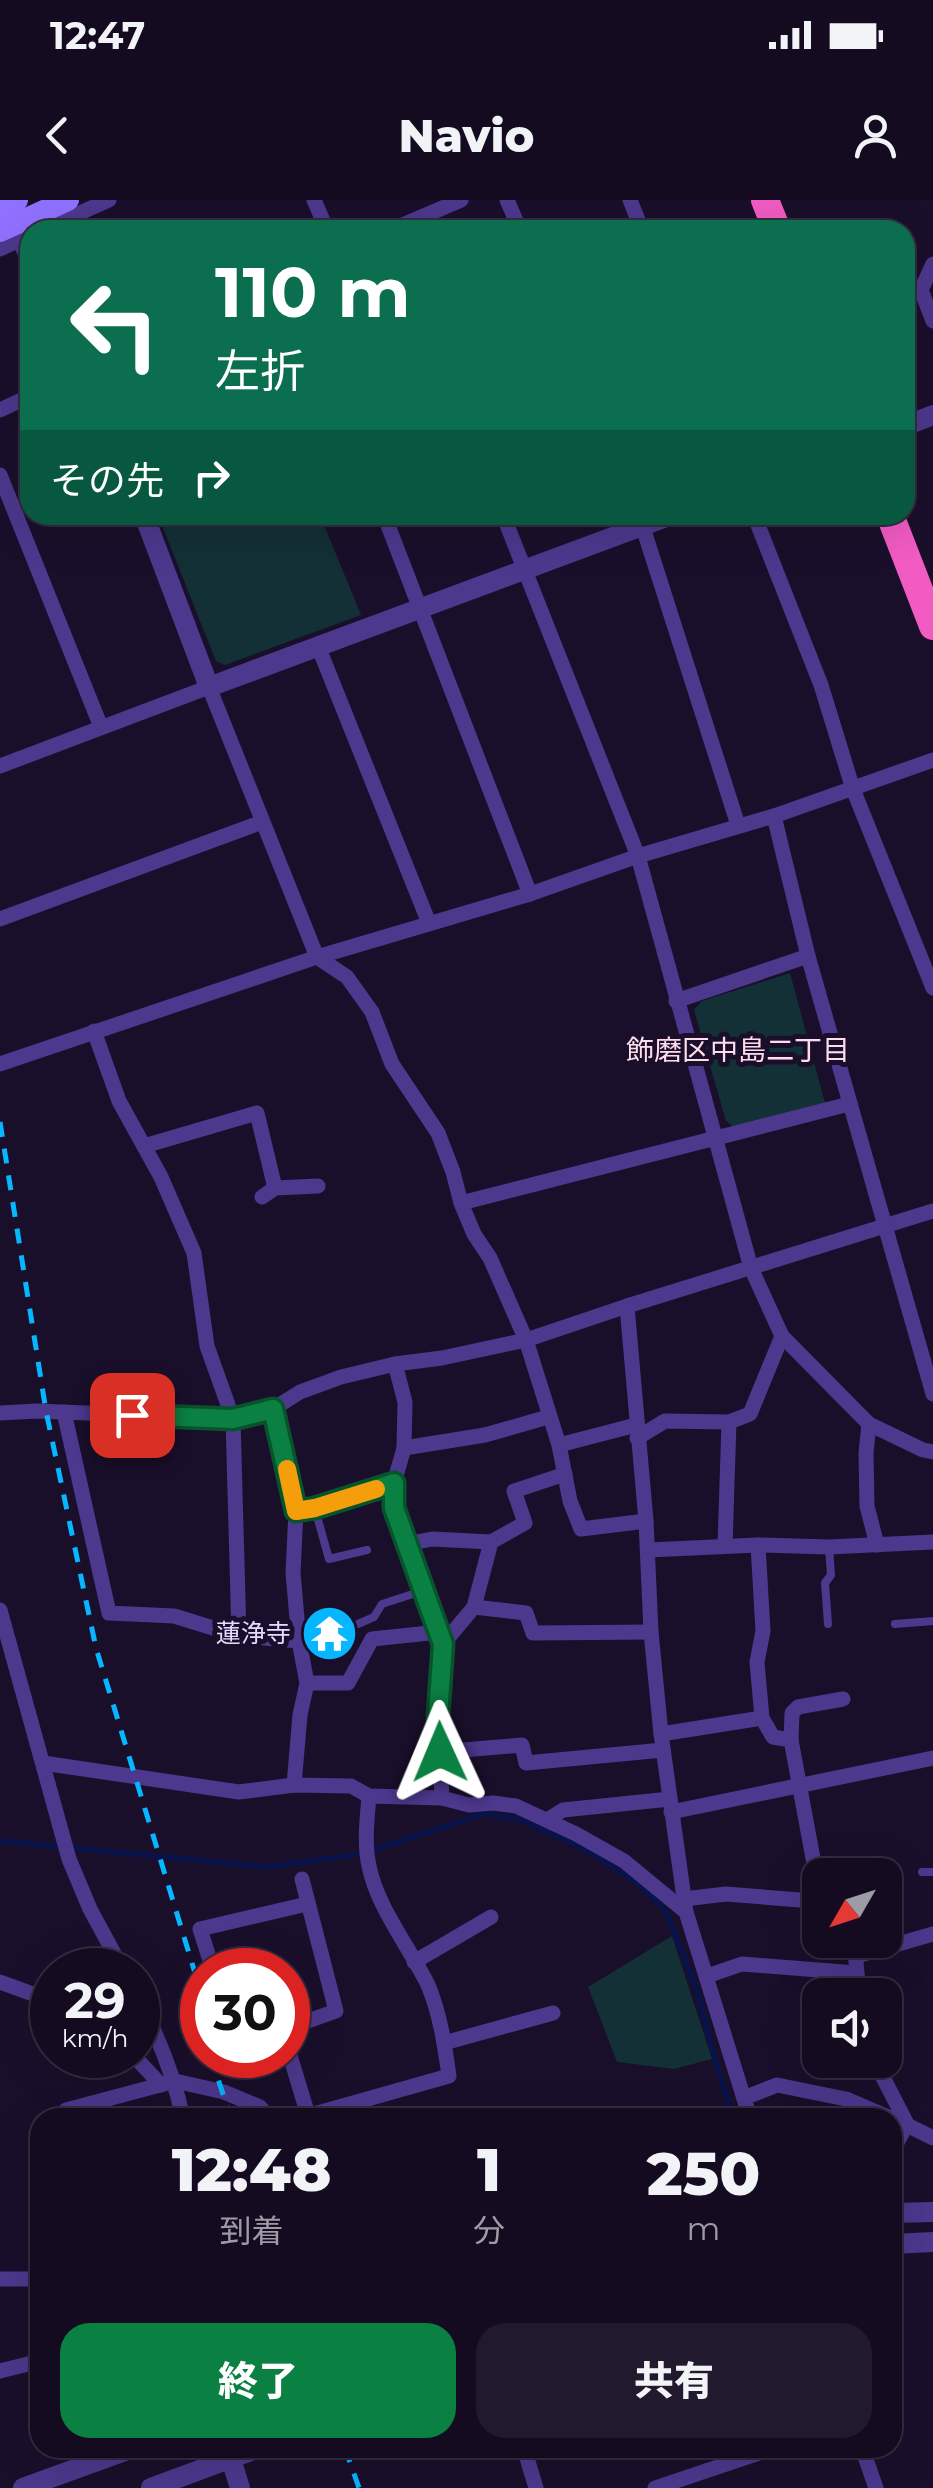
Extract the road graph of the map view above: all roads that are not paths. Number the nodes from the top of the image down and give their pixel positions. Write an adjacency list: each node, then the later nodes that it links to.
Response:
1 (4, 200): 10 (street)
2 (18, 200): 6 (main road, bridge)
3 (68, 200): 7 (main road, bridge)
4 (109, 200): 8 (street)
5 (461, 200): 9 (street)
6 (0, 208)
7 (45, 220)
8 (64, 220)
9 (415, 220)
10 (20, 241): 11 (street)
11 (0, 249)
12 (933, 264): 13 (street)
13 (933, 321)
14 (0, 475): 15 (street)
15 (20, 524)
16 (20, 525): 29 (street)
17 (148, 525): 28 (street)
18 (388, 525): 25 (street)
19 (507, 525): 24 (street)
20 (629, 525): 24 (street)
21 (643, 525): 35 (street)
22 (758, 525): 32 (street)
23 (894, 525): 26 (highway)
24 (524, 570): 25 (street); 36 (street)
25 (420, 608): 27 (street); 37 (street)
26 (933, 626)
27 (318, 646): 28 (street); 39 (street)
28 (208, 687): 29 (street); 34 (street)
29 (102, 727): 31 (street)
30 (933, 760): 32 (street)
31 (0, 766)
32 (852, 789): 33 (street); 42 (street)
33 (774, 816): 35 (street); 40 (street)
34 (262, 822): 38 (street); 41 (street)
35 (738, 825): 36 (street)
36 (638, 856): 37 (street); 43 (street)
37 (530, 894): 39 (street)
38 (0, 919)
39 (428, 923): 41 (street)
40 (808, 956): 43 (street); 46 (street)
41 (316, 958): 44 (street); 50 (street)
42 (933, 988)
43 (676, 1000): 47 (street)
44 (94, 1031): 45 (street); 48 (street)
45 (0, 1064)
46 (850, 1104): 47 (street); 52 (street)
47 (716, 1139): 50 (street); 53 (street)
48 (144, 1146): 49 (street); 63 (street)
49 (318, 1186)
50 (460, 1203): 56 (street)
51 (933, 1212): 52 (street)
52 (885, 1228): 53 (street); 58 (street)
53 (751, 1268): 54 (street); 55 (street)
54 (626, 1306): 56 (street); 66 (street)
55 (782, 1336): 64 (street); 65 (street)
56 (526, 1340): 57 (street); 62 (street)
57 (395, 1364): 59 (street); 68 (street)
58 (933, 1394)
59 (273, 1409): 63 (street); 73 (street)
60 (64, 1412): 61 (street); 63 (street); 92 (street)
61 (0, 1413)
62 (548, 1417): 67 (street); 68 (street)
63 (233, 1419): 92 (street)
64 (728, 1422): 66 (street); 80 (street)
65 (869, 1424): 69 (street); 79 (street)
66 (636, 1432): 67 (street); 74 (street)
67 (559, 1445): 70 (street)
68 (404, 1448): 71 (street)
69 (933, 1452)
70 (565, 1474): 74 (street); 75 (street)
71 (394, 1483): 72 (lane); 77 (street)
72 (315, 1508): 73 (lane); 82 (lane)
73 (296, 1511): 94 (street)
74 (646, 1521): 83 (street)
75 (491, 1542): 77 (street); 85 (street)
76 (933, 1542): 79 (street)
77 (406, 1544): 84 (street)
78 (758, 1544): 80 (street); 81 (street); 98 (street)
79 (877, 1544): 81 (street)
80 (725, 1546): 83 (street)
81 (829, 1547): 89 (lane)
82 (367, 1550)
83 (648, 1550): 91 (street)
84 (424, 1591): 88 (lane); 93 (street)
85 (474, 1607): 91 (street); 93 (street)
86 (0, 1610): 95 (street)
87 (933, 1622): 90 (lane)
88 (358, 1624)
89 (828, 1624)
90 (896, 1624)
91 (651, 1632): 100 (street)
92 (239, 1636): 94 (street)
93 (441, 1638): 96 (street); 101 (street)
94 (299, 1641): 96 (street)
95 (5, 1645): 103 (street)
96 (307, 1683): 104 (street)
97 (843, 1699): 99 (street)
98 (762, 1718): 99 (street); 100 (street)
99 (791, 1740): 105 (street)
100 (662, 1742): 101 (street); 108 (street)
101 (440, 1752): 107 (street)
102 (933, 1758): 105 (street)
103 (42, 1762): 104 (street); 120 (street)
104 (294, 1785): 106 (street)
105 (799, 1786): 108 (street); 110 (street)
106 (369, 1796): 107 (street); 123 (street)
107 (442, 1798): 109 (street)
108 (671, 1806): 109 (street); 116 (street)
109 (548, 1820): 116 (street)
110 (814, 1858)
111 (922, 1872): 112 (lane)
112 (933, 1872)
113 (302, 1879): 115 (street)
114 (802, 1900): 116 (street)
115 (307, 1904): 121 (street); 128 (street)
116 (685, 1905): 124 (street)
117 (491, 1917): 123 (street)
118 (933, 1934): 119 (street)
119 (902, 1943)
120 (111, 1948)
121 (206, 1948)
122 (839, 1958): 124 (street)
123 (414, 1962): 129 (street)
124 (707, 1976): 135 (street)
125 (0, 1982): 126 (street)
126 (30, 1992)
127 (553, 2013): 129 (street)
128 (310, 2020)
129 (444, 2042): 140 (street)
130 (160, 2054): 134 (street)
131 (160, 2077): 134 (street)
132 (295, 2078): 139 (street)
133 (881, 2078): 143 (street)
134 (168, 2083): 136 (street); 137 (street); 138 (street)
135 (744, 2098): 141 (street); 142 (street)
136 (74, 2108)
137 (179, 2108)
138 (261, 2108)
139 (302, 2108)
140 (333, 2108)
141 (747, 2108)
142 (867, 2108)
143 (892, 2108)
144 (902, 2123): 145 (street)
145 (933, 2138)
146 (933, 2212): 147 (street)
147 (902, 2213)
148 (933, 2242): 149 (street)
149 (902, 2244)
150 (30, 2278): 151 (street)
151 (0, 2279)
152 (30, 2364): 153 (street)
153 (0, 2371)
154 (106, 2458): 160 (street)
155 (221, 2458): 161 (street)
156 (234, 2458): 162 (street)
157 (527, 2458): 163 (street)
158 (744, 2458): 164 (street)
159 (866, 2458): 165 (street)
160 (23, 2488)
161 (151, 2488)
162 (240, 2488)
163 (536, 2488)
164 (656, 2488)
165 (876, 2488)

